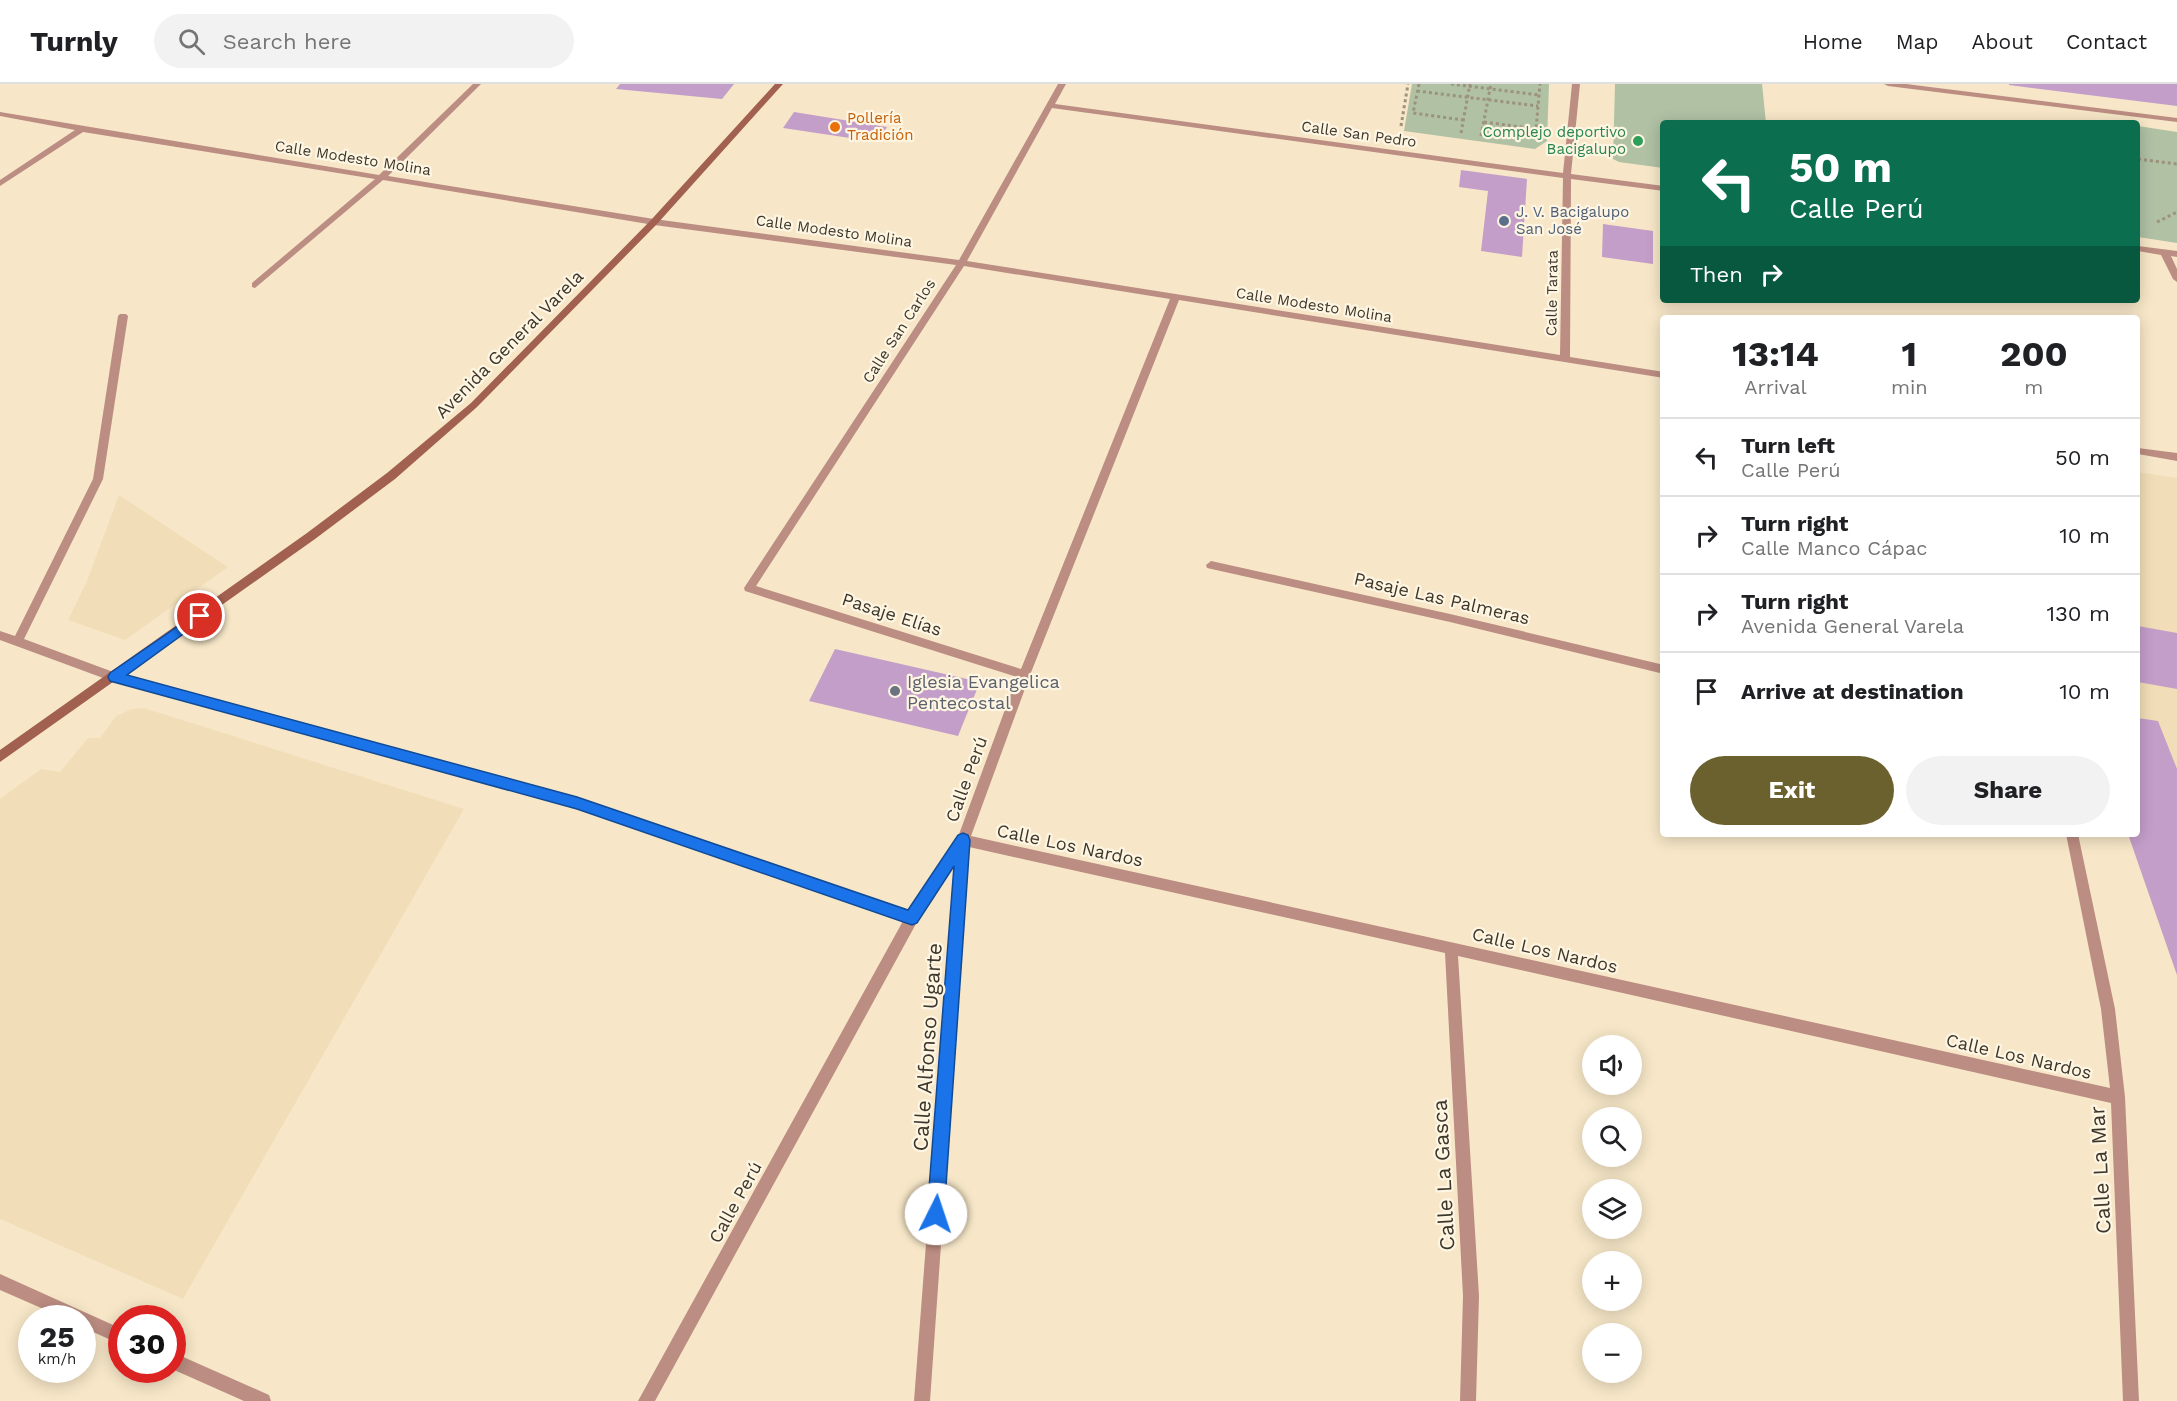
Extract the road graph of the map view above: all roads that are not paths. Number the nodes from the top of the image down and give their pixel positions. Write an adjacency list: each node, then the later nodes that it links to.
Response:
1 (477, 84): 11 (street)
2 (779, 84): 14 (street, Avenida General Varela)
3 (1062, 84): 6 (street, Calle San Carlos)
4 (1576, 84): 10 (street, Calle Tarata)
5 (1888, 84): 8 (street)
6 (1051, 106): 10 (street, Calle San Pedro); 18 (street, Calle San Carlos)
7 (0, 114): 9 (street, Calle Modesto Molina)
8 (2177, 120)
9 (82, 129): 11 (street, Calle Modesto Molina); 12 (street)
10 (1567, 176): 13 (street, Calle San Pedro); 23 (street, Calle Tarata)
11 (381, 178): 14 (street, Calle Modesto Molina); 20 (street)
12 (0, 184)
13 (1660, 188)
14 (654, 222): 18 (street, Calle Modesto Molina); 33 (street, Avenida General Varela)
15 (2140, 249): 16 (street)
16 (2165, 253): 17 (street); 19 (street)
17 (2177, 254)
18 (962, 264): 21 (street, Calle Modesto Molina); 28 (street, Calle San Carlos)
19 (2177, 279)
20 (255, 285)
21 (1175, 299): 23 (street, Calle Modesto Molina); 32 (street, Calle Perú)
22 (123, 316): 30 (street)
23 (1565, 360): 24 (street, Calle Modesto Molina)
24 (1660, 374)
25 (2140, 451): 26 (street)
26 (2177, 457)
27 (1211, 565): 31 (street, Pasaje Las Palmeras)
28 (749, 588): 32 (street, Pasaje Elías)
29 (0, 635): 30 (street)
30 (18, 641): 33 (street)
31 (1660, 669)
32 (1024, 675): 36 (street, Calle Perú)
33 (114, 677): 34 (street, Avenida General Varela); 37 (street)
34 (0, 757)
35 (2073, 837): 39 (street, Calle La Mar)
36 (963, 840): 37 (street, Calle Perú); 38 (street, Calle Los Nardos); 45 (street, Calle Alfonso Ugarte)
37 (912, 918): 44 (street, Calle Perú)
38 (1451, 948): 39 (street, Calle Los Nardos); 46 (street, Calle La Gasca)
39 (2118, 1097): 47 (street, Calle La Mar)
40 (1, 1285): 41 (street)
41 (49, 1305)
42 (186, 1366): 43 (street)
43 (263, 1401)
44 (646, 1401)
45 (922, 1401)
46 (1468, 1401)
47 (2131, 1401)

